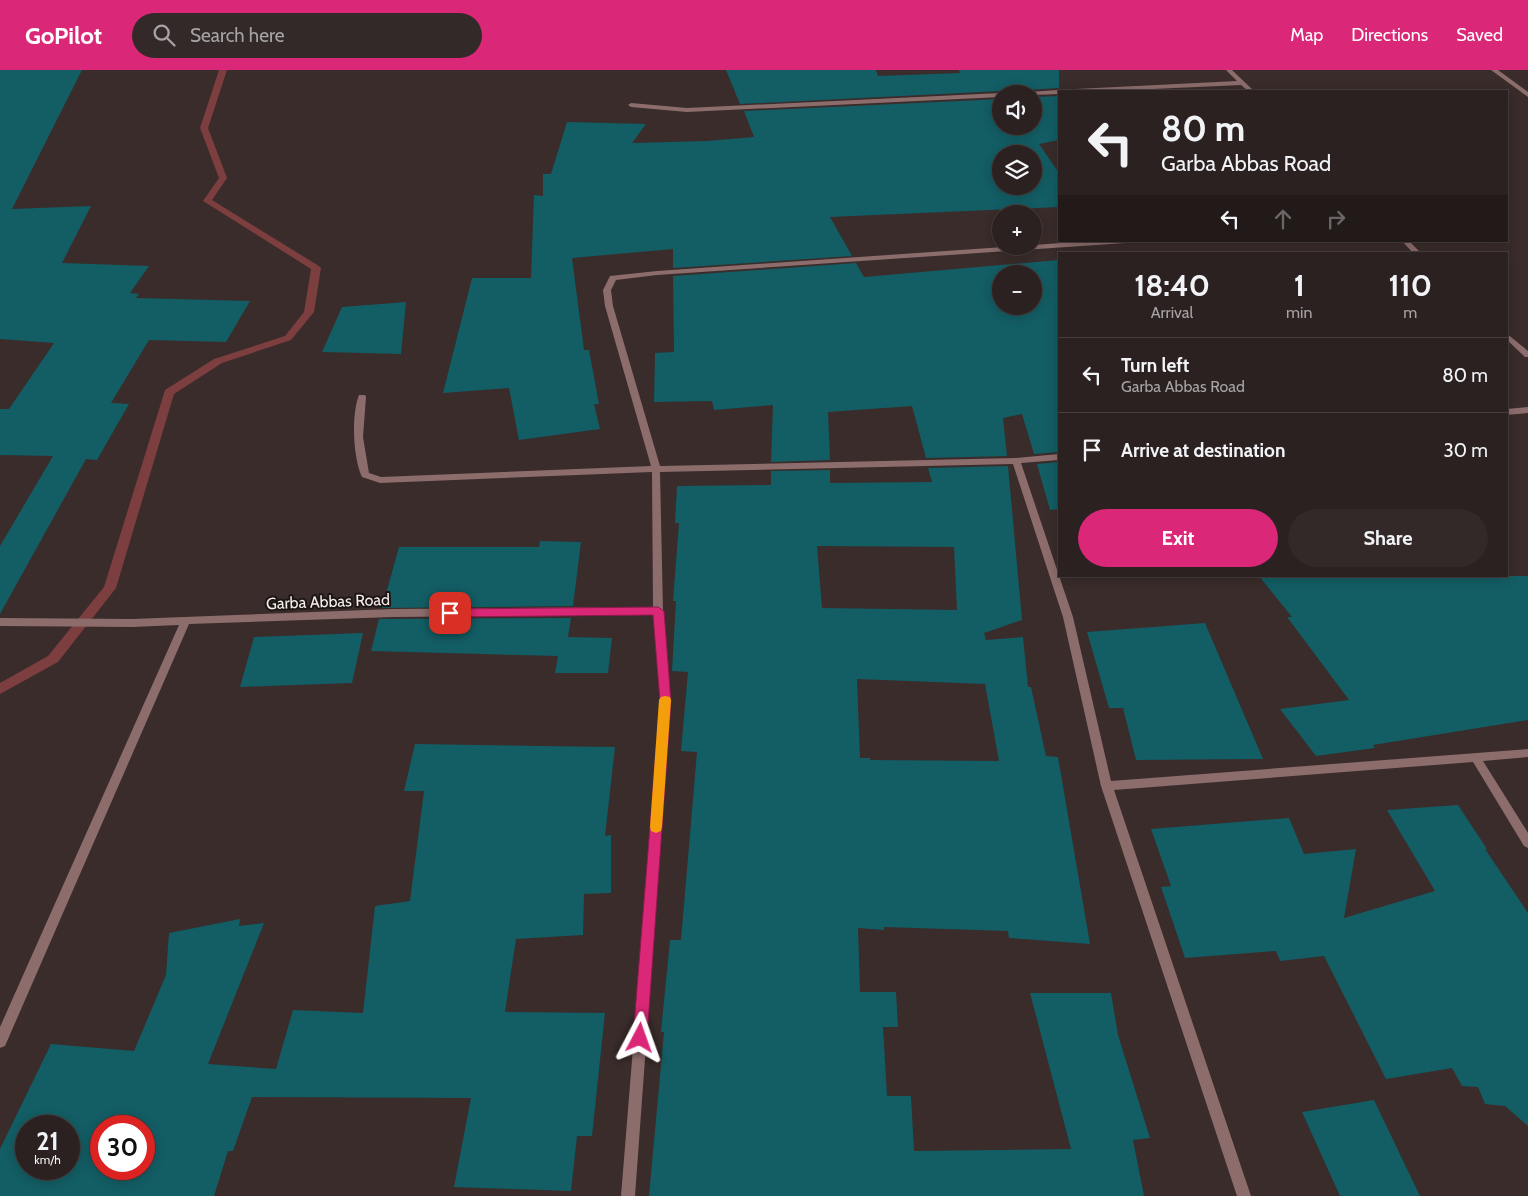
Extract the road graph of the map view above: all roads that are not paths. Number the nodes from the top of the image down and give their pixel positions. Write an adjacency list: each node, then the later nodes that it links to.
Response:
1 (1229, 70): 3 (street)
2 (1494, 70): 9 (street)
3 (1243, 83): 4 (street); 5 (street)
4 (1097, 90)
5 (1250, 90)
6 (1058, 92): 7 (street)
7 (1042, 93)
8 (992, 95): 10 (street)
9 (1528, 96)
10 (631, 105)
11 (1110, 242): 21 (street)
12 (1406, 242): 13 (street)
13 (1417, 252)
14 (1508, 337): 15 (street)
15 (1528, 355)
16 (362, 397): 21 (street)
17 (1528, 410): 18 (street)
18 (1508, 412)
19 (1058, 457): 20 (street)
20 (1016, 461): 21 (street); 27 (street)
21 (656, 469): 22 (street)
22 (658, 611): 23 (street, Garba Abbas Road); 30 (street)
23 (186, 621): 24 (street, Garba Abbas Road); 29 (street)
24 (0, 622)
25 (1528, 753): 26 (street)
26 (1476, 758): 27 (street); 28 (street)
27 (1107, 786): 31 (street)
28 (1528, 843)
29 (0, 1042)
30 (628, 1196)
31 (1244, 1196)

